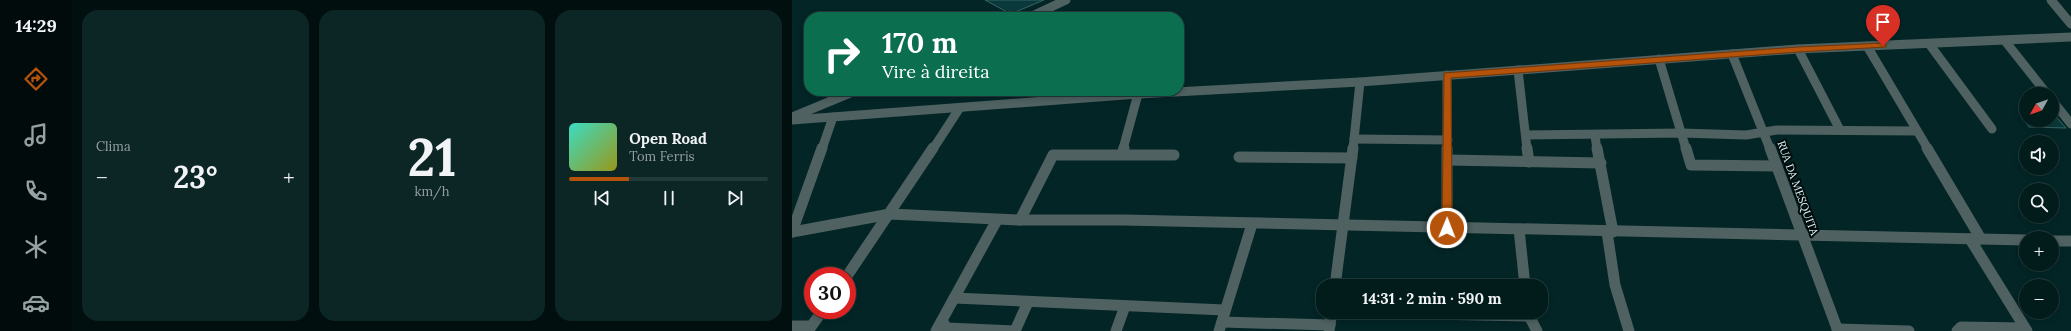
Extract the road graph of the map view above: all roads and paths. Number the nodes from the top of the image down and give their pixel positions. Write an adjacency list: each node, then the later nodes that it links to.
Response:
1 (1066, 0): 3 (street)
2 (2050, 0): 4 (street)
3 (1041, 12)
4 (2071, 24)
5 (2071, 37): 6 (street)
6 (2005, 41): 7 (street); 15 (street)
7 (1930, 45): 8 (street); 25 (street)
8 (1867, 46): 9 (street); 27 (street)
9 (1798, 49): 10 (street); 26 (street)
10 (1732, 54): 11 (street); 28 (street, RUA DA MESQUITA)
11 (1659, 59): 12 (street); 29 (street)
12 (1518, 70): 13 (street); 30 (street)
13 (1447, 75): 14 (street); 33 (street)
14 (1360, 82): 16 (street); 32 (street)
15 (2041, 87)
16 (1184, 92)
17 (844, 96): 23 (street)
18 (1114, 96): 20 (street)
19 (1137, 96): 34 (street)
20 (959, 109): 22 (street); 42 (street)
21 (2059, 109): 24 (street)
22 (833, 117): 23 (street); 49 (street)
23 (792, 119)
24 (2071, 124)
25 (1992, 129)
26 (1840, 130): 27 (street); 28 (street)
27 (1916, 131): 52 (street)
28 (1764, 132): 29 (street); 41 (street, RUA DA MESQUITA)
29 (1681, 133): 31 (street); 41 (street)
30 (1526, 135): 31 (street); 39 (street)
31 (1595, 136): 40 (street)
32 (1354, 140): 33 (street); 37 (street)
33 (1448, 140): 38 (street)
34 (1122, 154): 35 (street); 44 (street)
35 (1174, 155)
36 (1239, 157): 37 (street)
37 (1352, 158): 46 (street)
38 (1448, 160): 39 (street); 47 (street)
39 (1528, 162): 40 (street)
40 (1601, 163): 50 (street)
41 (1777, 166): 51 (street, RUA DA MESQUITA)
42 (890, 214): 43 (street); 49 (street); 56 (street)
43 (997, 220): 44 (street); 59 (street)
44 (1020, 220): 45 (street)
45 (1252, 224): 46 (street); 64 (street)
46 (1344, 225): 47 (street); 57 (street)
47 (1447, 228): 48 (street)
48 (1519, 229): 50 (street); 58 (street)
49 (792, 232)
50 (1610, 232): 51 (street); 74 (street)
51 (1803, 236): 52 (street); 70 (street, RUA DA MESQUITA)
52 (1975, 239): 53 (street); 69 (street)
53 (2019, 240)
54 (2059, 240): 55 (street)
55 (2071, 241)
56 (852, 267)
57 (1336, 279)
58 (1524, 279)
59 (954, 298): 60 (street); 66 (street)
60 (1028, 302): 61 (street); 71 (street)
61 (1125, 306): 64 (street); 72 (street)
62 (817, 319): 68 (street)
63 (1530, 319): 73 (street)
64 (1222, 321): 67 (street)
65 (792, 326): 68 (street)
66 (939, 326): 71 (street)
67 (1329, 328)
68 (810, 329)
69 (2025, 329): 76 (street)
70 (1837, 330): 75 (street)
71 (1014, 331)
72 (1116, 331)
73 (1537, 331)
74 (1629, 331)
75 (1908, 331)
76 (1958, 331)

